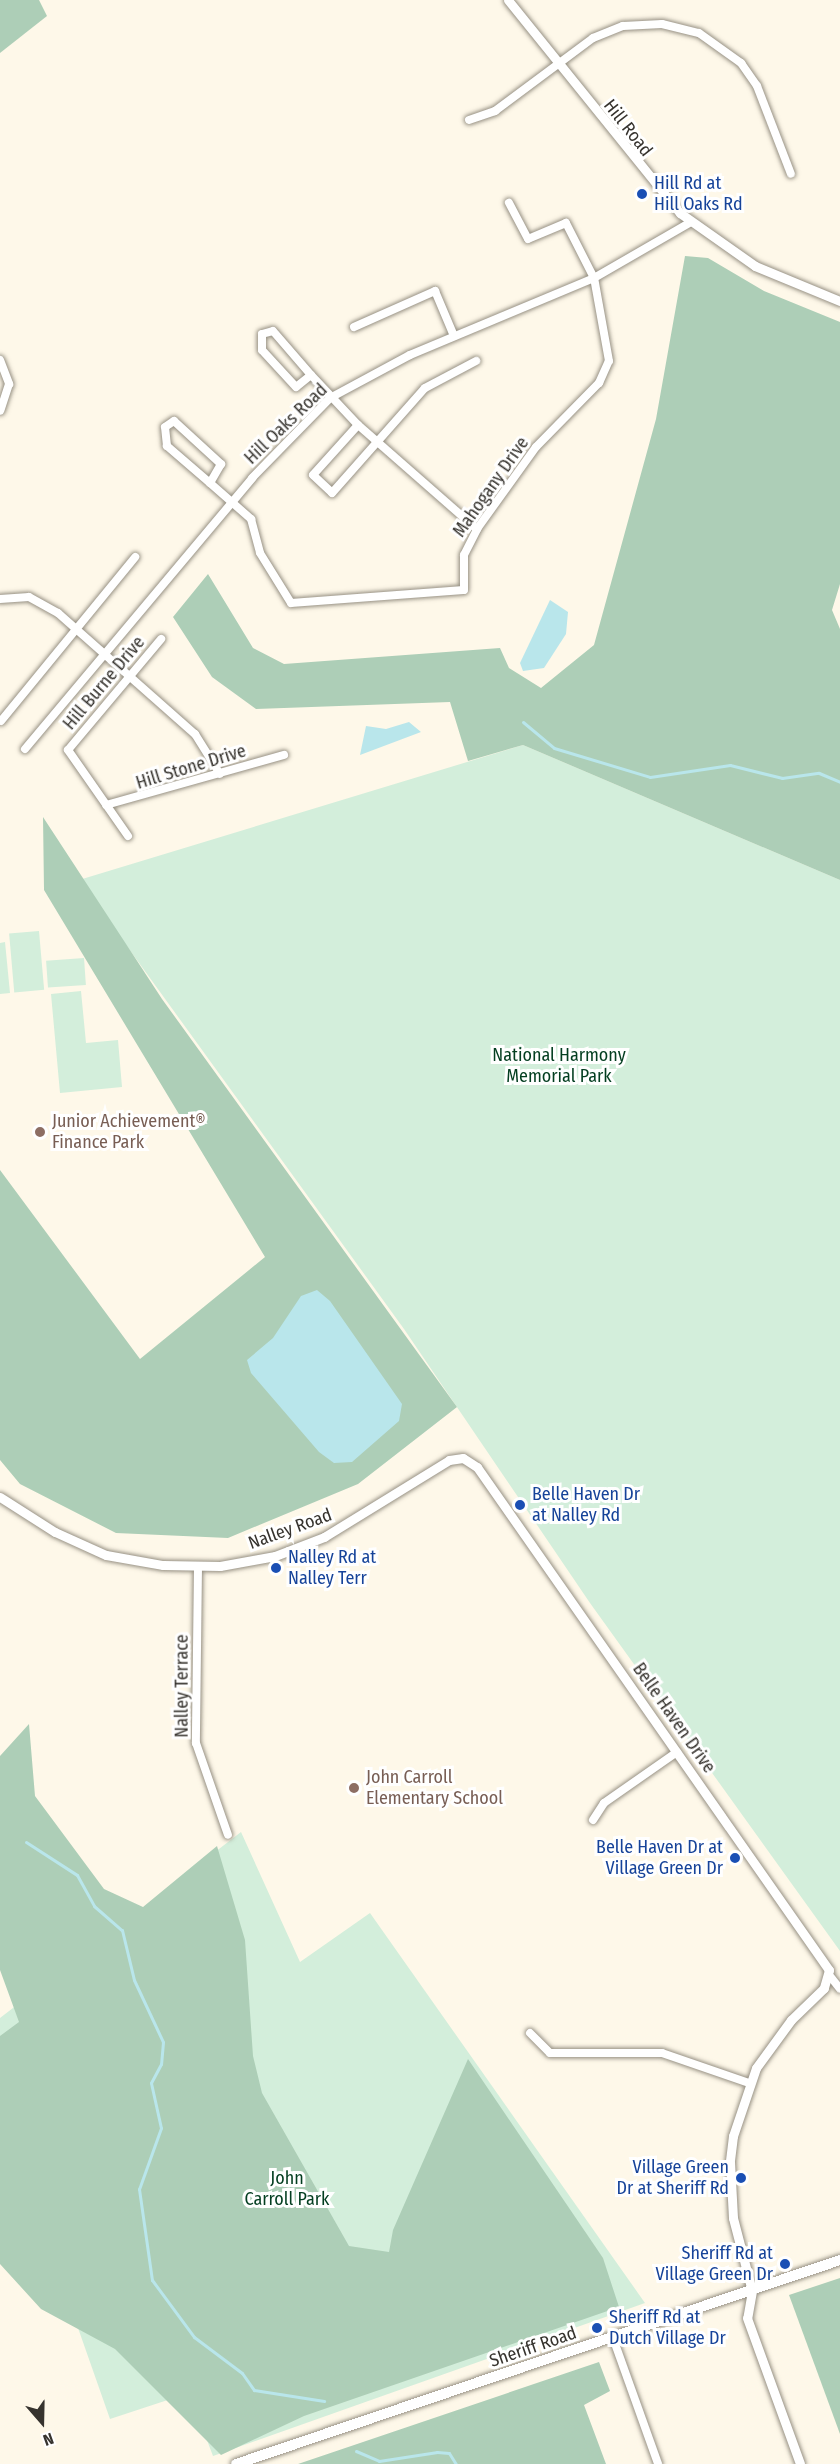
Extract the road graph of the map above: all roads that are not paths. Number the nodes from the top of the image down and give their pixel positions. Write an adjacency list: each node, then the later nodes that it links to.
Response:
1 (508, 0): 2 (street, Hill Road)
2 (557, 64): 3 (street); 4 (street); 6 (street, Hill Road)
3 (469, 120)
4 (791, 174)
5 (509, 203): 7 (street, Mahogany Drive)
6 (691, 222): 7 (street, Hill Oaks Road); 8 (street, Hill Road)
7 (594, 278): 10 (street, Hill Oaks Road); 20 (street, Mahogany Drive)
8 (840, 301)
9 (354, 327): 10 (street)
10 (454, 336): 14 (street, Hill Oaks Road)
11 (0, 360): 15 (street)
12 (476, 362): 17 (street)
13 (311, 375): 13 (street); 14 (street)
14 (330, 399): 16 (street); 19 (street, Hill Oaks Road)
15 (0, 411)
16 (358, 425): 17 (street); 17 (street)
17 (376, 441): 20 (street)
18 (210, 483): 18 (street, Mahogany Drive); 19 (street, Mahogany Drive)
19 (233, 502): 20 (street, Mahogany Drive); 25 (street, Hill Oaks Road)
20 (477, 529)
21 (135, 557): 23 (street)
22 (0, 599): 23 (street)
23 (75, 628): 25 (street); 27 (street)
24 (161, 639): 26 (street, Hill Burne Drive)
25 (104, 652): 26 (street); 28 (street, Hill Oaks Road)
26 (131, 672): 30 (street); 31 (street, Hill Burne Drive)
27 (1, 721)
28 (25, 749)
29 (284, 755): 30 (street, Hill Stone Drive)
30 (220, 774): 31 (street, Hill Stone Drive)
31 (106, 805): 32 (street)
32 (128, 836)
33 (477, 1467): 35 (street, Nalley Road); 36 (street, Belle Haven Drive)
34 (0, 1497): 35 (street, Nalley Road)
35 (198, 1567): 38 (street, Nalley Terrace)
36 (677, 1752): 37 (street); 39 (street, Belle Haven Drive)
37 (593, 1820)
38 (228, 1835)
39 (830, 1976): 40 (street, Belle Haven Drive); 42 (street)
40 (840, 1989)
41 (530, 2032): 42 (street)
42 (749, 2083): 44 (street)
43 (840, 2260): 44 (main road, Sheriff Road)
44 (752, 2290): 45 (main road, Sheriff Road); 48 (street)
45 (613, 2338): 46 (main road, Sheriff Road); 47 (street)
46 (236, 2464)
47 (658, 2464)
48 (800, 2464)

